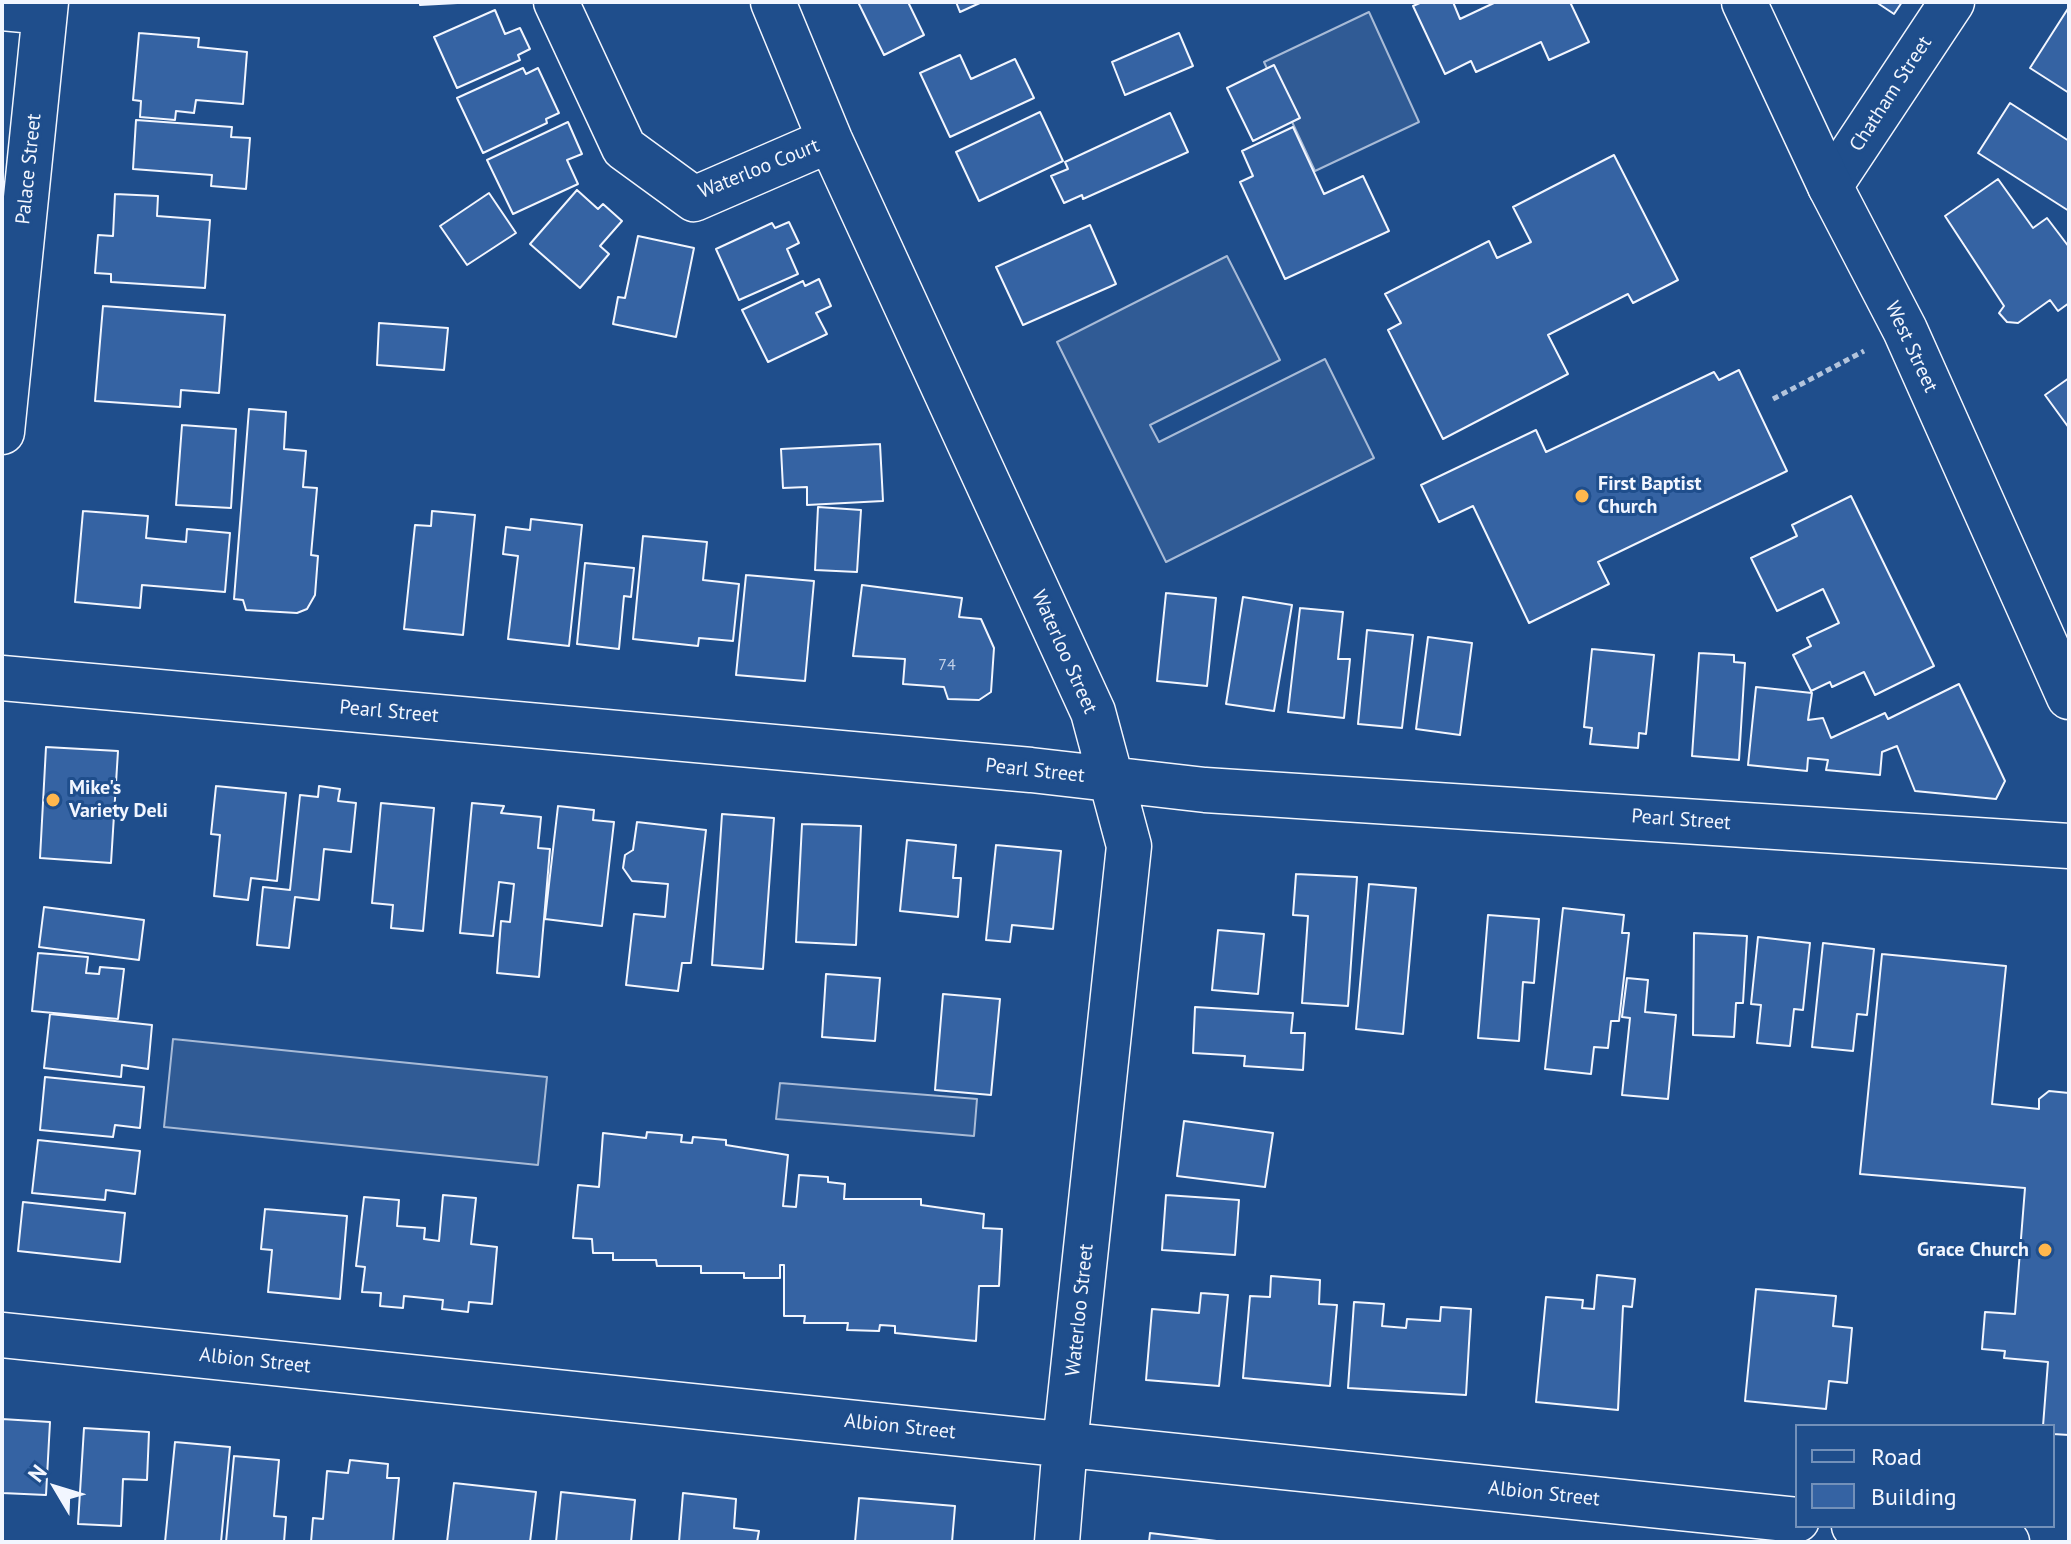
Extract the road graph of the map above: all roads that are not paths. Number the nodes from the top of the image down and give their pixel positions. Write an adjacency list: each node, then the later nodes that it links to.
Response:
1 (556, 2): 7 (street, Waterloo Court)
2 (773, 2): 7 (street, Waterloo Street)
3 (1744, 2): 8 (street, West Street)
4 (1952, 2): 8 (street, Chatham Street)
5 (46, 7): 6 (street); 9 (street, Palace Street)
6 (2, 8)
7 (830, 140): 12 (street, Waterloo Street)
8 (1830, 186): 11 (street, West Street)
9 (2, 432)
10 (2, 678): 12 (street, Pearl Street)
11 (2069, 697)
12 (1111, 778): 13 (street, Pearl Street); 15 (street, Waterloo Street)
13 (2069, 846)
14 (2, 1335): 15 (street, Albion Street)
15 (1065, 1444): 16 (street, Albion Street); 18 (street, Waterloo Street)
16 (1795, 1520)
17 (1873, 1528): 19 (street)
18 (1057, 1542)
19 (2007, 1542)

